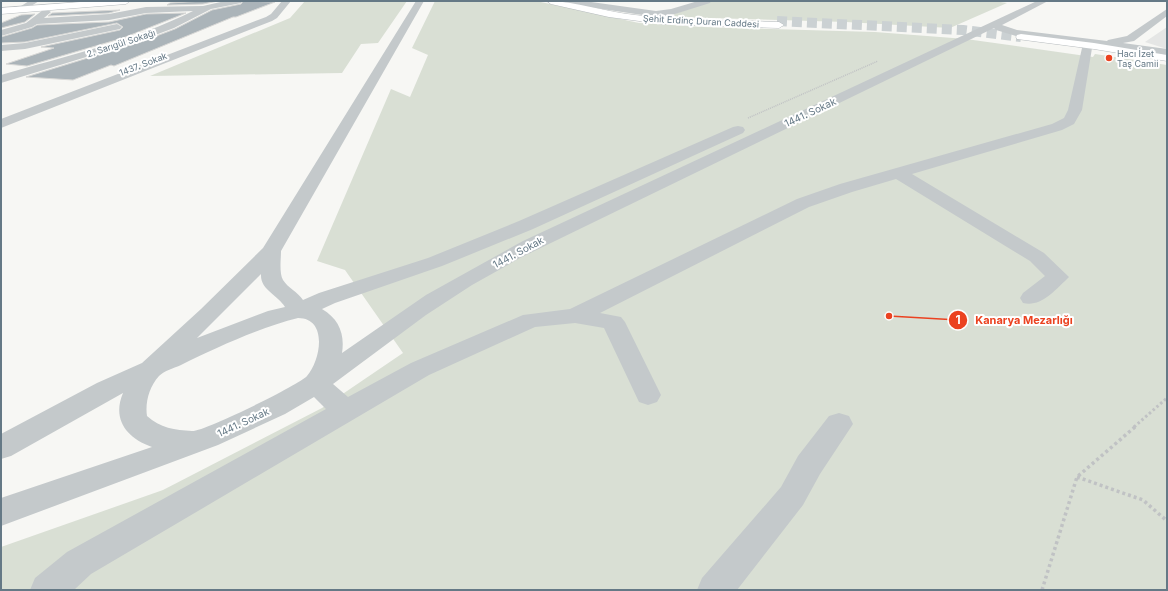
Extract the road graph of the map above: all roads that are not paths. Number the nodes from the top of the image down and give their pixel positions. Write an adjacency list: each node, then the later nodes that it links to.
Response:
1 (35, 1): 16 (street)
2 (101, 1): 16 (main road)
3 (126, 1): 19 (main road)
4 (164, 1): 17 (street)
5 (238, 1): 18 (street, 2. Sarıgül Sokağı)
6 (279, 1): 34 (street, 1437. Sokak)
7 (287, 1): 35 (street)
8 (420, 1): 37 (street)
9 (551, 1): 10 (main road, Şehit Erdinç Duran Caddesi)
10 (567, 1): 15 (street)
11 (628, 1): 15 (street)
12 (707, 1): 15 (street)
13 (1023, 1): 39 (street, 1441. Sokak)
14 (1044, 1): 24 (street, 1441. Sokak)
15 (604, 6)
16 (22, 8): 20 (main road)
17 (146, 8): 18 (street); 19 (street); 22 (street); 29 (street)
18 (207, 8): 33 (street, 2. Sarıgül Sokağı)
19 (49, 9): 20 (main road); 23 (street)
20 (1, 11)
21 (1167, 12): 27 (street)
22 (101, 18): 23 (street); 26 (street)
23 (36, 20): 25 (street)
24 (996, 24): 28 (street); 42 (street, 1441. Sokak)
25 (1, 33)
26 (1, 37)
27 (1130, 39): 28 (street); 31 (street)
28 (1088, 45): 31 (main road); 31 (main road); 36 (street)
29 (25, 46): 30 (street); 32 (street)
30 (1, 48)
31 (1166, 56)
32 (14, 58)
33 (1, 79)
34 (1, 119)
35 (1, 124)
36 (898, 173): 38 (street); 40 (street)
37 (271, 251): 39 (street); 41 (street)
38 (1031, 298)
39 (298, 311): 41 (street, 1441. Sokak); 42 (street)
40 (575, 316): 43 (street); 44 (street)
41 (152, 367): 46 (street); 47 (street, 1441. Sokak)
42 (316, 383): 44 (street); 46 (street, 1441. Sokak)
43 (648, 395)
44 (345, 411): 49 (street)
45 (839, 424): 50 (street)
46 (197, 442): 48 (street, 1441. Sokak)
47 (1, 448)
48 (1, 512)
49 (48, 590)
50 (714, 590)

